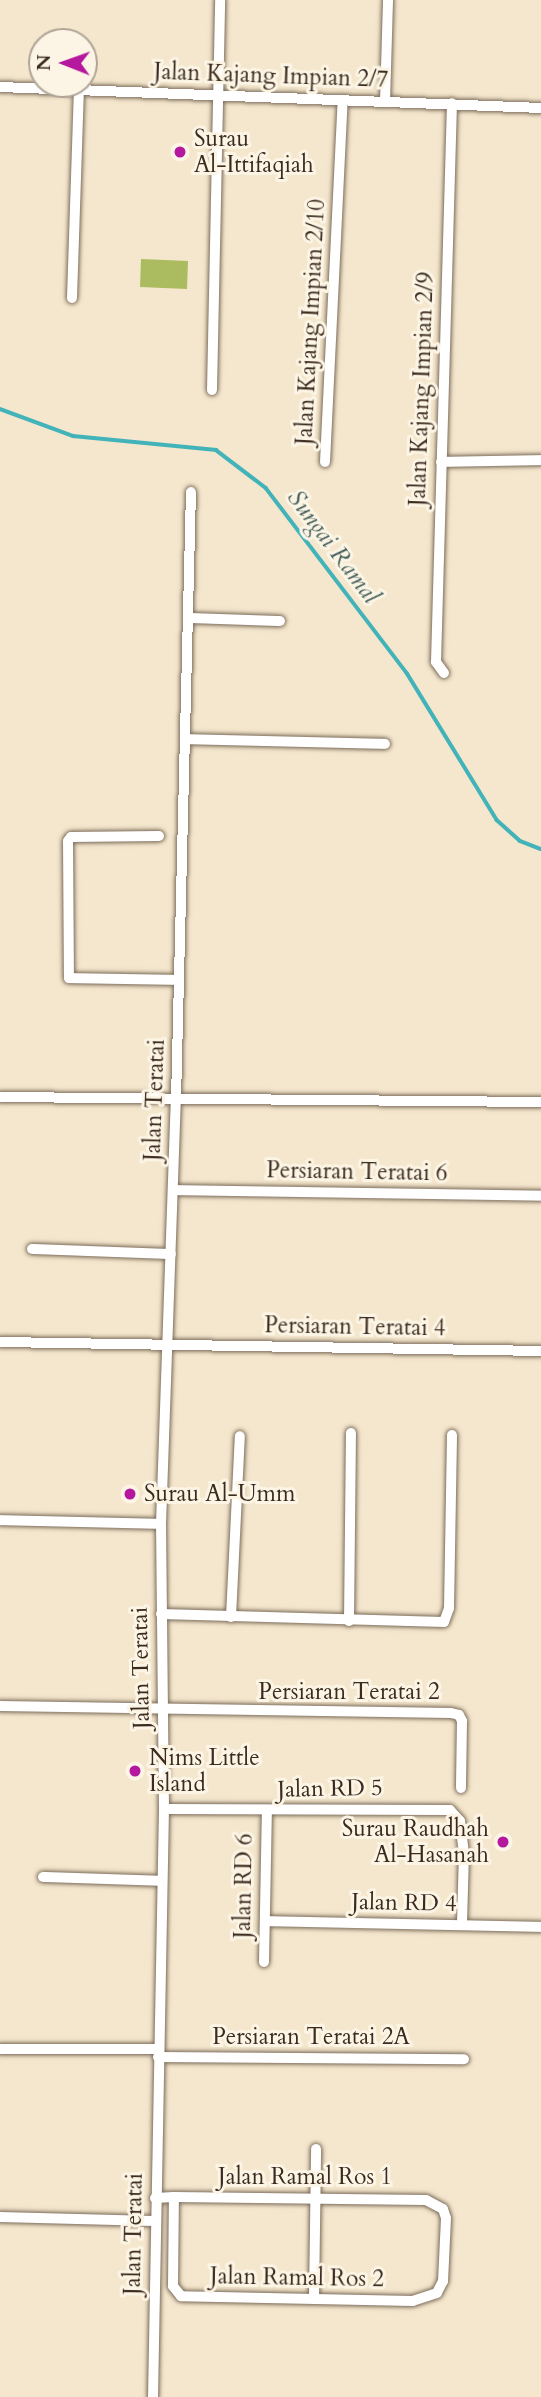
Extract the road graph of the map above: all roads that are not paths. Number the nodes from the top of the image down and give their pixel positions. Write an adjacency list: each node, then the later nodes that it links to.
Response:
1 (220, 0): 6 (street)
2 (388, 0): 9 (street)
3 (0, 87): 4 (street, Jalan Kajang Impian 2/7)
4 (28, 88)
5 (98, 90): 6 (street, Jalan Kajang Impian 2/7)
6 (219, 94): 8 (street, Jalan Kajang Impian 2/7); 13 (street)
7 (79, 98): 12 (street)
8 (343, 100): 9 (street, Jalan Kajang Impian 2/7); 15 (street, Jalan Kajang Impian 2/10)
9 (385, 102): 10 (street, Jalan Kajang Impian 2/7)
10 (452, 103): 11 (street, Jalan Kajang Impian 2/7); 16 (street, Jalan Kajang Impian 2/9)
11 (541, 108)
12 (72, 299)
13 (212, 390)
14 (541, 460): 16 (street)
15 (325, 462)
16 (441, 462): 20 (street, Jalan Kajang Impian 2/9)
17 (191, 492): 18 (street, Jalan Teratai)
18 (188, 618): 19 (street); 21 (street, Jalan Teratai)
19 (280, 621)
20 (444, 673)
21 (185, 739): 22 (street); 24 (street, Jalan Teratai)
22 (385, 744)
23 (159, 836): 24 (street)
24 (179, 980): 26 (street, Jalan Teratai)
25 (0, 1097): 26 (street)
26 (176, 1100): 27 (street); 28 (street, Jalan Teratai)
27 (541, 1102)
28 (173, 1189): 29 (street, Persiaran Teratai 6); 31 (street, Jalan Teratai)
29 (541, 1196)
30 (32, 1249): 31 (street)
31 (171, 1254): 33 (street, Jalan Teratai)
32 (0, 1342): 33 (street, Persiaran Teratai 4)
33 (168, 1346): 34 (street, Persiaran Teratai 4); 39 (street, Jalan Teratai)
34 (541, 1351)
35 (351, 1433): 42 (street)
36 (452, 1435): 42 (street)
37 (240, 1436): 41 (street)
38 (0, 1520): 39 (street)
39 (161, 1524): 40 (street, Jalan Teratai)
40 (161, 1614): 41 (street); 44 (street, Jalan Teratai)
41 (231, 1617): 42 (street)
42 (349, 1620)
43 (0, 1706): 44 (street)
44 (164, 1711): 45 (street, Persiaran Teratai 2); 46 (street, Jalan Teratai)
45 (461, 1787)
46 (164, 1809): 47 (street, Jalan RD 5); 49 (street, Jalan Teratai)
47 (267, 1811): 50 (street, Jalan RD 6); 51 (street, Jalan RD 5)
48 (43, 1877): 49 (street)
49 (162, 1881): 55 (street, Jalan Teratai)
50 (265, 1921): 51 (street, Jalan RD 4); 53 (street, Jalan RD 6)
51 (462, 1926): 52 (street, Jalan RD 4)
52 (541, 1927)
53 (264, 1962)
54 (0, 2049): 55 (street, Persiaran Teratai 2A)
55 (158, 2053): 56 (street, Persiaran Teratai 2A); 59 (street, Jalan Teratai)
56 (464, 2059)
57 (316, 2150): 60 (street)
58 (174, 2197): 59 (street, Jalan Ramal Ros 1); 60 (street, Jalan Ramal Ros 1); 64 (street, Jalan Ramal Ros 2)
59 (155, 2198): 63 (street, Jalan Teratai)
60 (316, 2199): 62 (street, Jalan Ramal Ros 1); 64 (street)
61 (0, 2217): 63 (street)
62 (446, 2218): 64 (street, Jalan Ramal Ros 2)
63 (154, 2221): 65 (street, Jalan Teratai)
64 (314, 2299)
65 (153, 2397)

